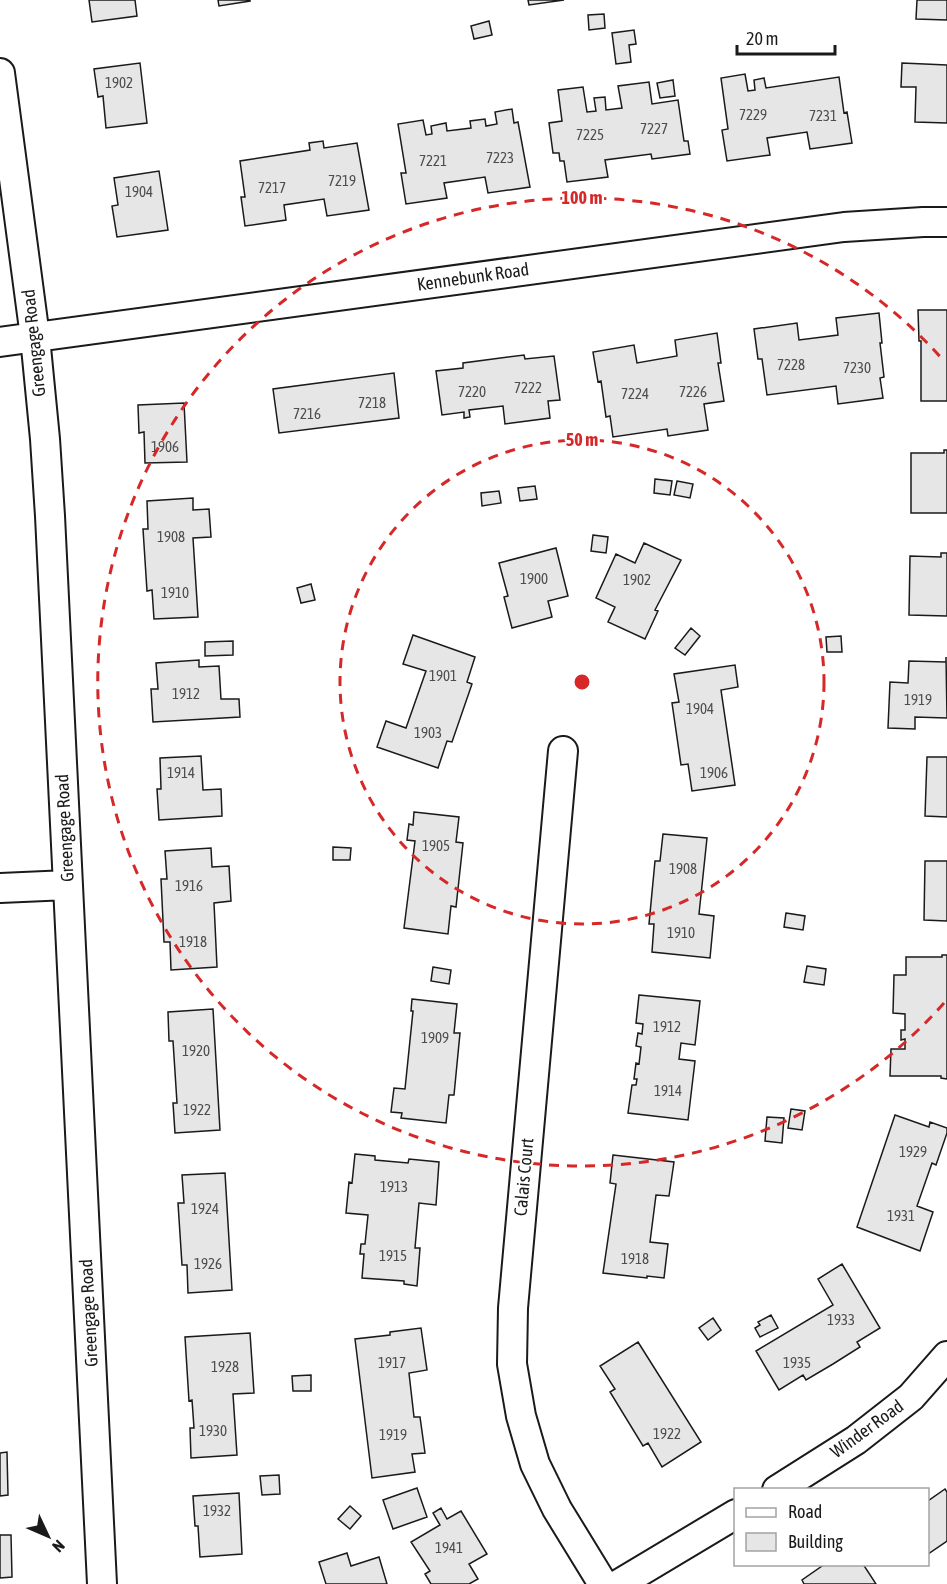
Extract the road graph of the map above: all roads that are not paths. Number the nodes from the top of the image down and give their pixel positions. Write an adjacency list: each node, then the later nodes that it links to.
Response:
1 (0, 73): 3 (street, Greengage Road)
2 (947, 222): 3 (street, Kennebunk Road)
3 (34, 337): 4 (street, Kennebunk Road); 6 (street, Greengage Road)
4 (0, 342)
5 (562, 752): 12 (street, Calais Court)
6 (68, 885): 7 (street); 11 (street, Greengage Road)
7 (0, 888)
8 (947, 1356): 9 (street, Winder Road)
9 (780, 1488)
10 (734, 1515): 13 (street)
11 (102, 1584)
12 (603, 1584)
13 (619, 1584)

